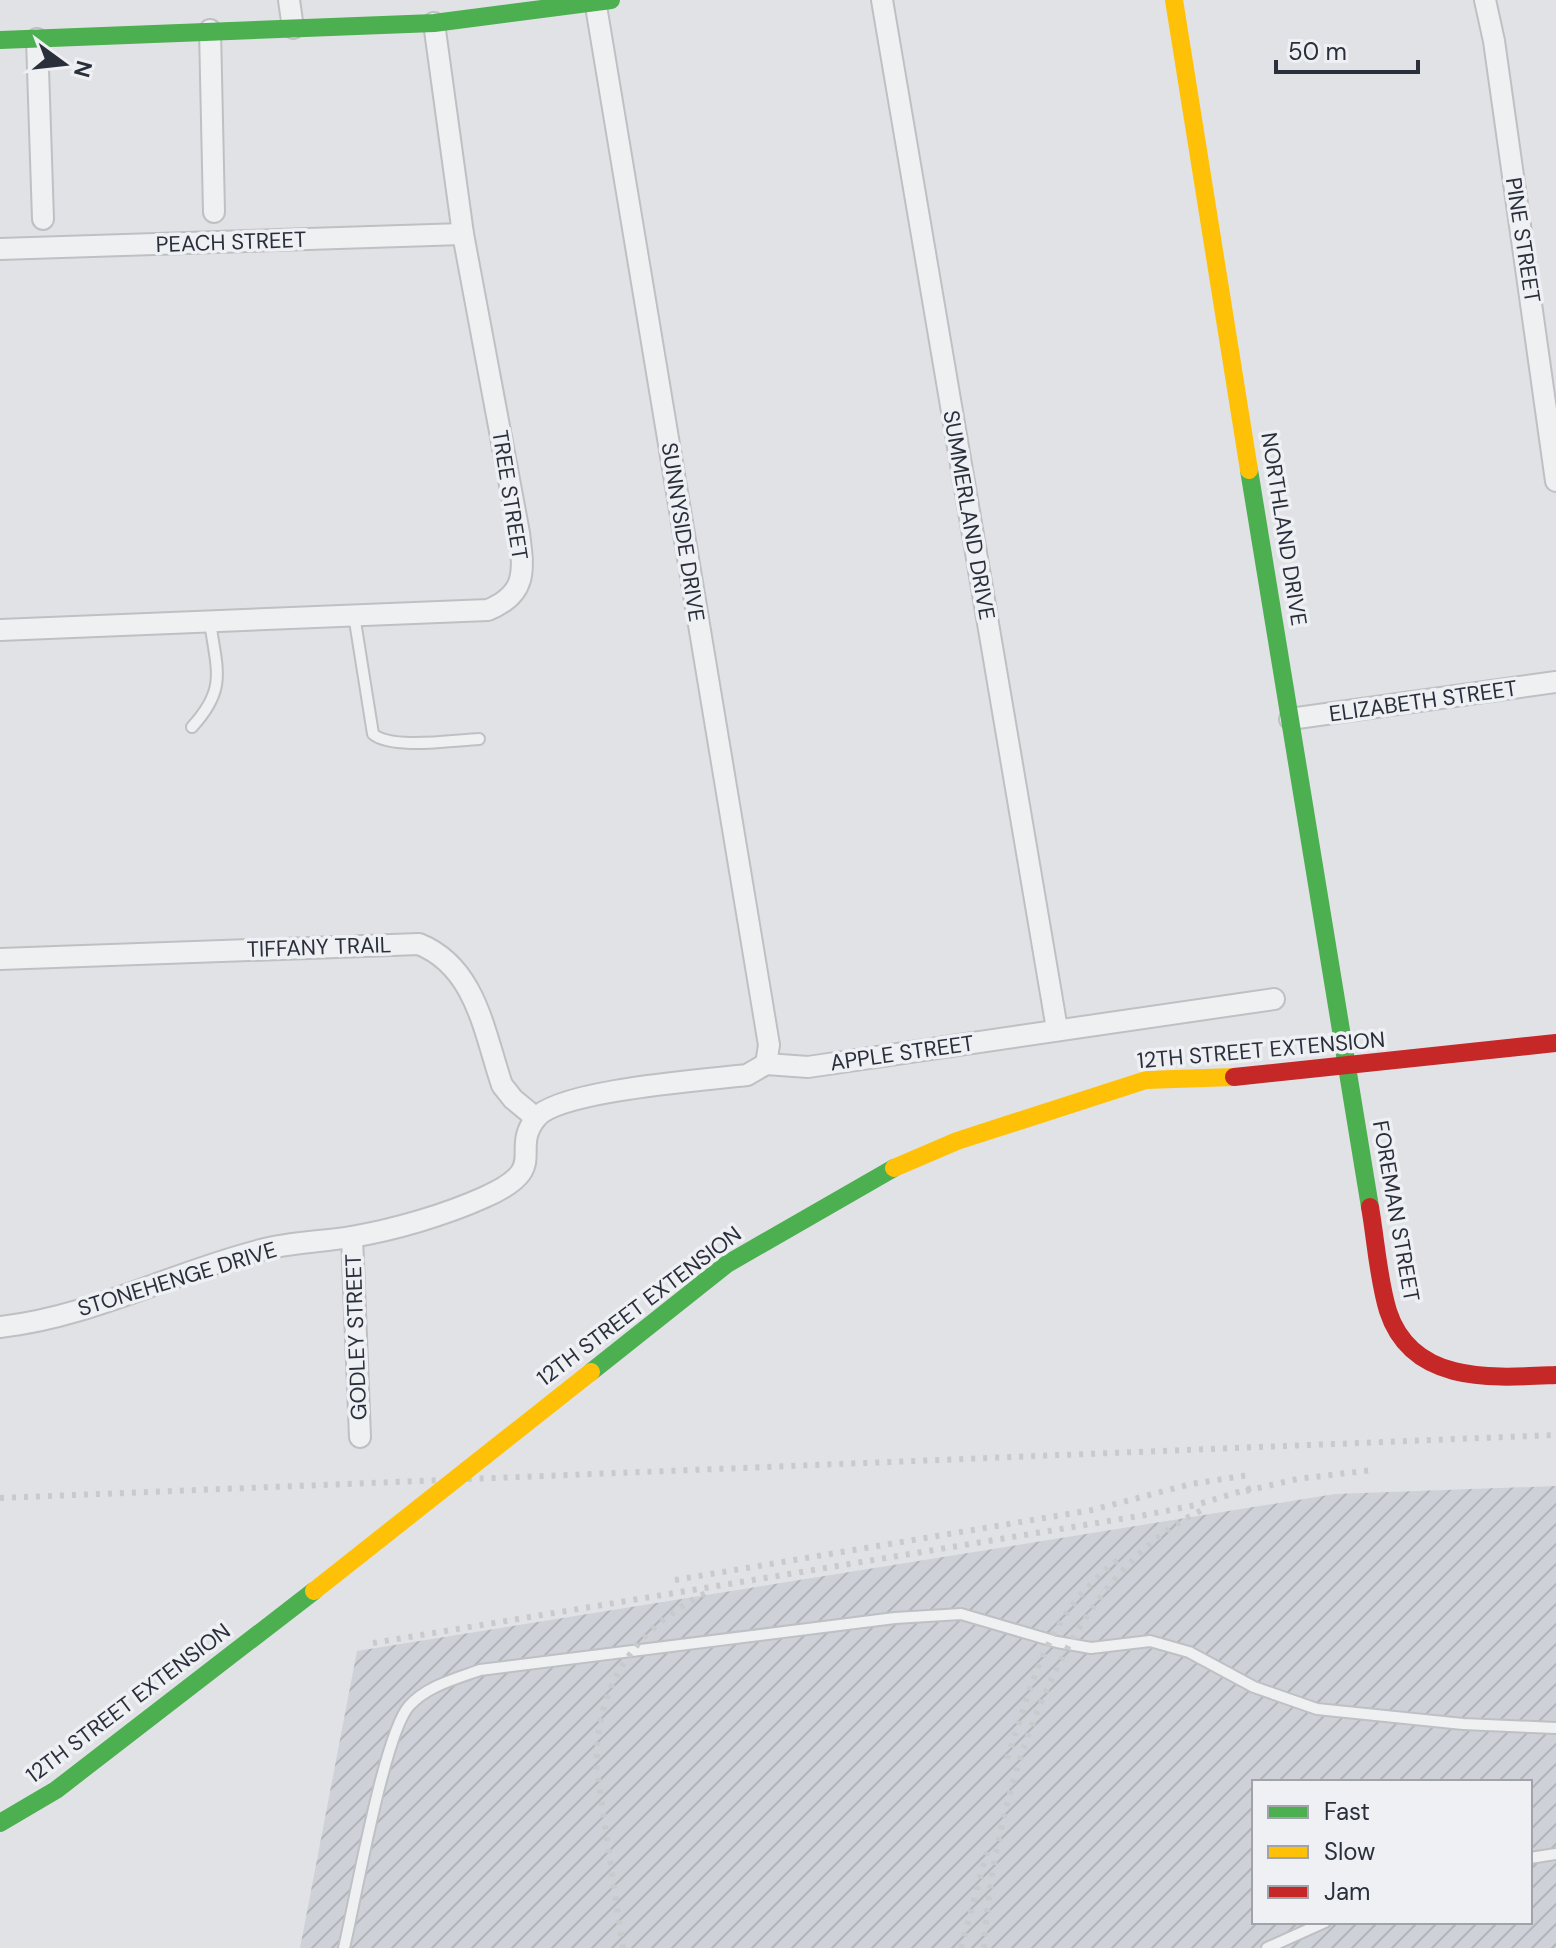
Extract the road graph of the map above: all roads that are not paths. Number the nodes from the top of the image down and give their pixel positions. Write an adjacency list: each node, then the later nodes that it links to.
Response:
1 (289, 0): 7 (street)
2 (882, 0): 25 (street, SUMMERLAND DRIVE)
3 (1174, 0): 20 (street, NORTHLAND DRIVE)
4 (1485, 0): 15 (street, PINE STREET)
5 (600, 1): 6 (street); 27 (street, SUNNYSIDE DRIVE)
6 (434, 23): 7 (street); 13 (street, TREE STREET)
7 (293, 28): 8 (street)
8 (210, 30): 9 (street); 11 (street)
9 (37, 39): 10 (street); 12 (street)
10 (0, 40)
11 (214, 212)
12 (43, 219)
13 (463, 234): 14 (street, PEACH STREET); 16 (street, TREE STREET)
14 (0, 249)
15 (1556, 481)
16 (354, 615): 17 (street, TREE STREET); 22 (lane)
17 (210, 622): 18 (street, TREE STREET); 21 (lane)
18 (0, 630)
19 (1556, 682): 20 (street, ELIZABETH STREET)
20 (1290, 719): 28 (street, NORTHLAND DRIVE)
21 (192, 727)
22 (479, 739)
23 (0, 959): 29 (street, TIFFANY TRAIL)
24 (1274, 999): 25 (street, APPLE STREET)
25 (1057, 1029): 27 (street, APPLE STREET)
26 (1556, 1043): 28 (street, 12TH STREET EXTENSION, bridge)
27 (766, 1064): 29 (street, APPLE STREET)
28 (1345, 1067): 32 (street, FOREMAN STREET); 35 (street, 12TH STREET EXTENSION, bridge)
29 (536, 1118): 30 (street, STONEHENGE DRIVE)
30 (352, 1237): 31 (street, STONEHENGE DRIVE); 33 (street, GODLEY STREET)
31 (0, 1327)
32 (1556, 1375)
33 (360, 1437)
34 (1556, 1728): 39 (lane)
35 (0, 1823)
36 (1556, 1854): 37 (lane)
37 (1532, 1858)
38 (1321, 1924): 40 (lane)
39 (344, 1948)
40 (1267, 1948)

